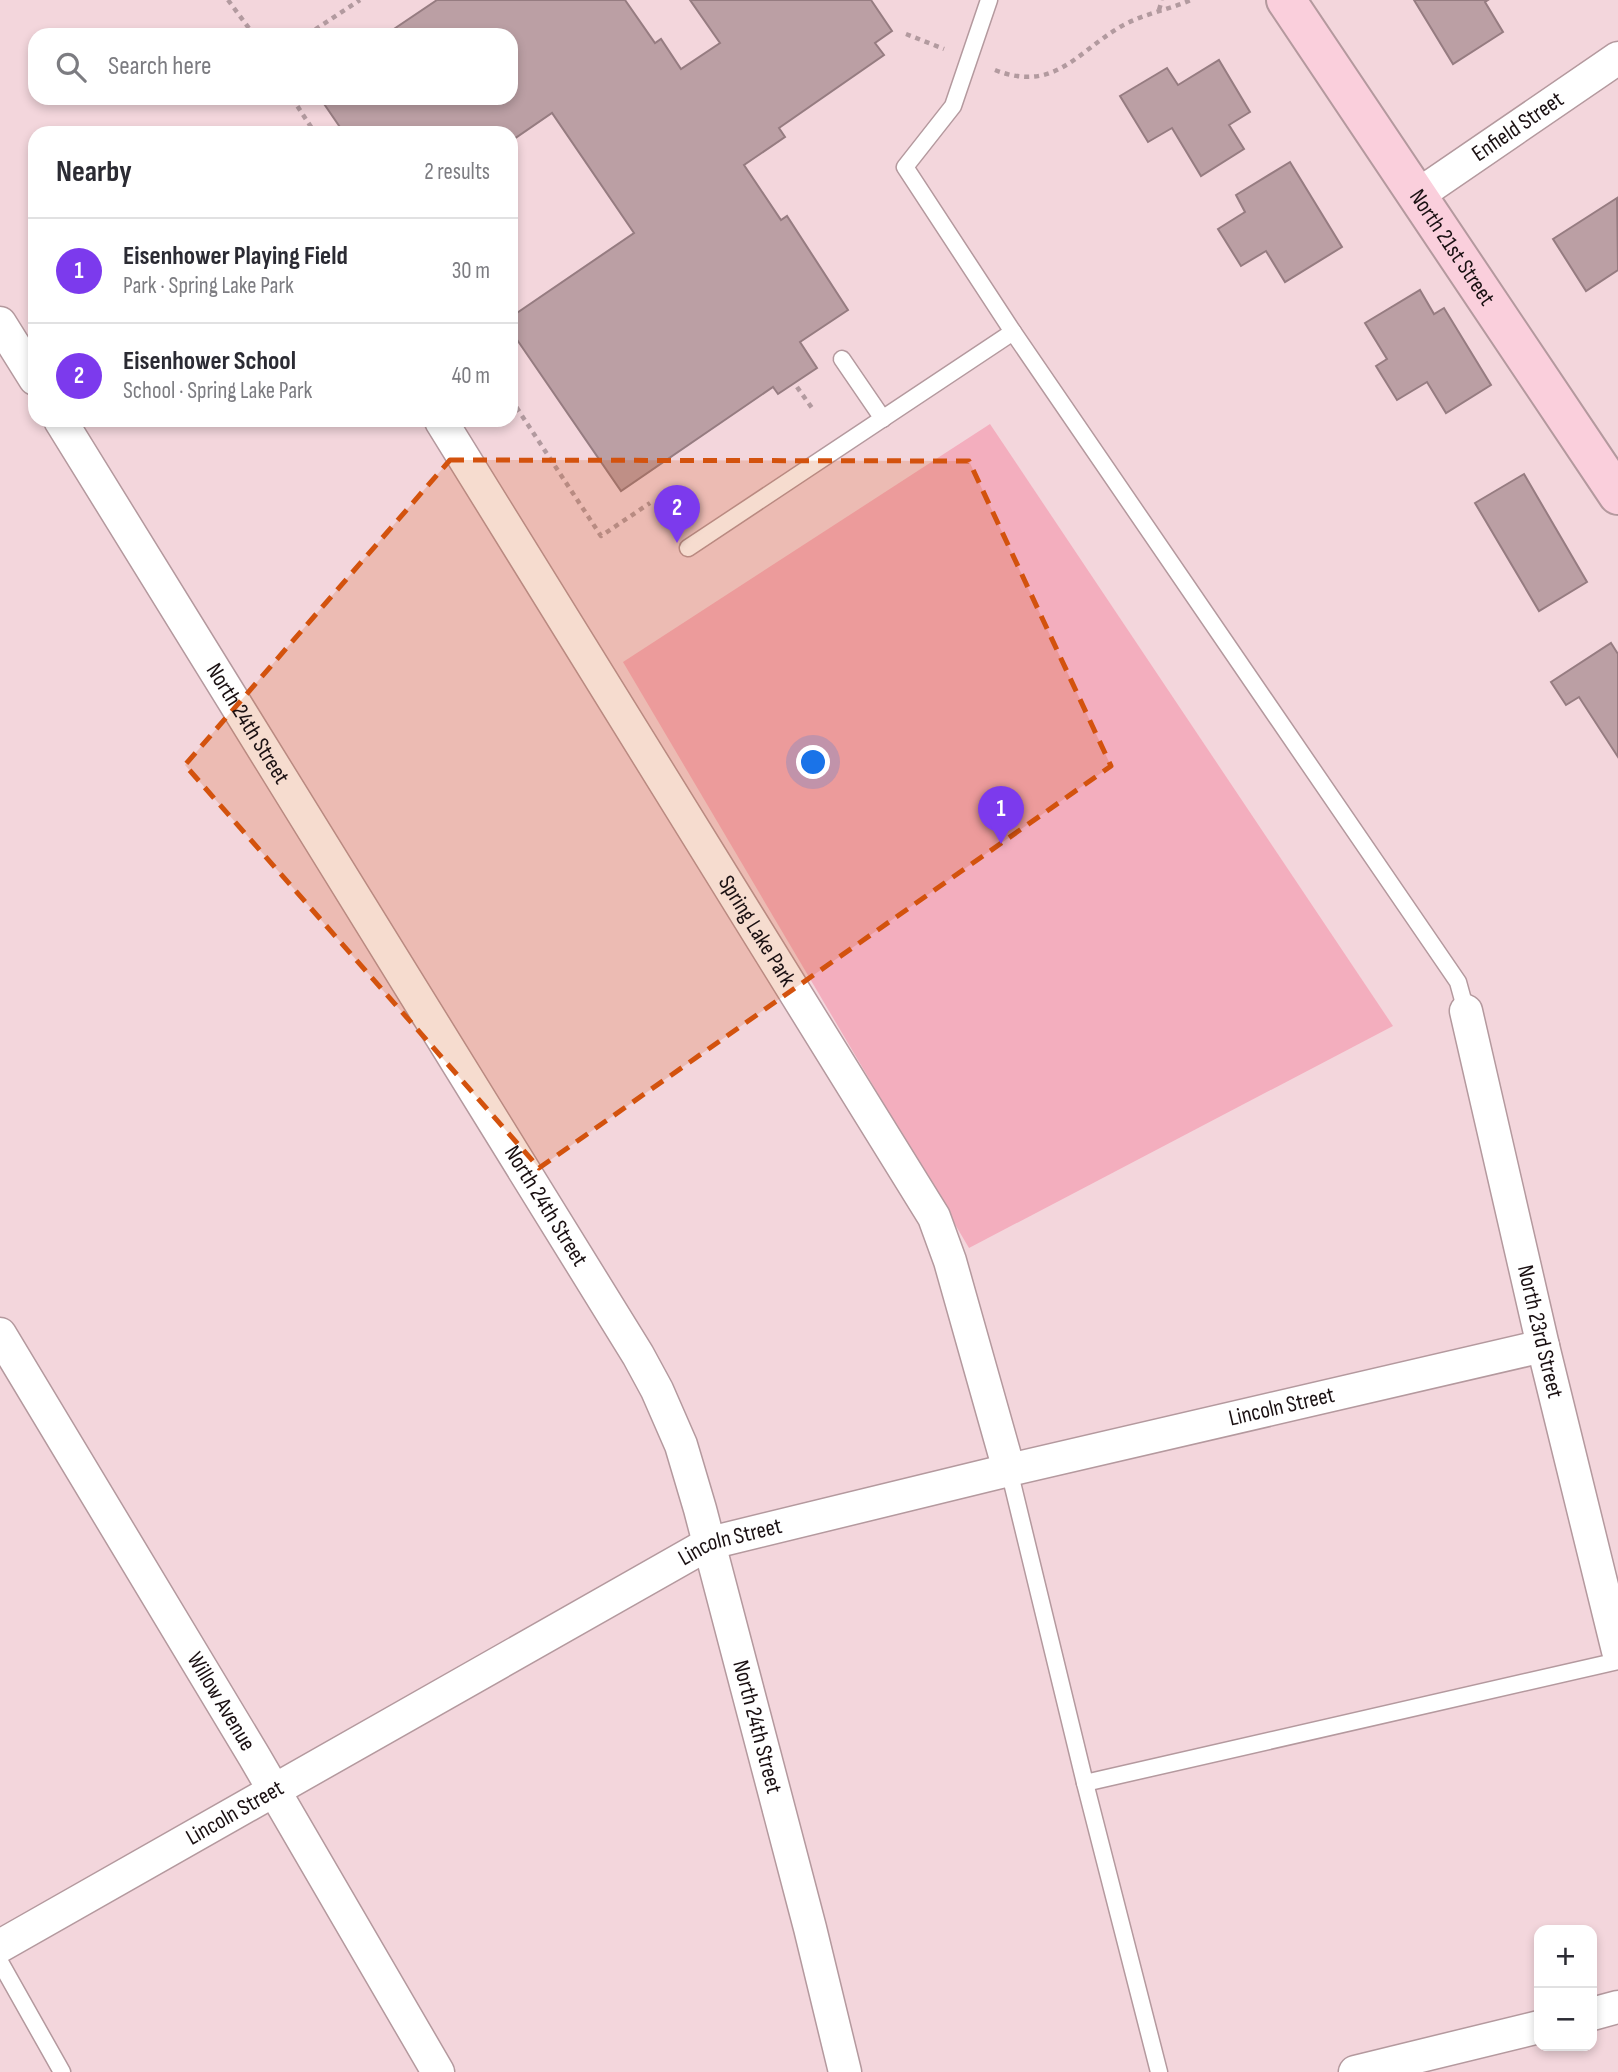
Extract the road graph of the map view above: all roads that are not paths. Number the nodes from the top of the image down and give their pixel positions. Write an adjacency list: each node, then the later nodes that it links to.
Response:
1 (989, 0): 6 (lane)
2 (1286, 0): 4 (main road, North 21st Street)
3 (1618, 58): 4 (street, Enfield Street)
4 (1418, 195): 12 (main road, North 21st Street)
5 (0, 323): 8 (street)
6 (1013, 332): 9 (lane); 14 (lane)
7 (842, 359): 9 (lane)
8 (28, 368)
9 (883, 419): 13 (lane)
10 (64, 427): 18 (street, North 24th Street)
11 (445, 427): 17 (street, Spring Lake Park)
12 (1618, 495)
13 (688, 548)
14 (1466, 1011): 16 (street, North 23rd Street)
15 (0, 1334): 22 (street, Willow Avenue)
16 (1543, 1346): 17 (street, Lincoln Street); 19 (street, North 23rd Street)
17 (1009, 1470): 18 (street, Lincoln Street); 21 (lane)
18 (710, 1543): 22 (street, Lincoln Street); 30 (street, North 24th Street)
19 (1618, 1651)
20 (1618, 1661): 21 (lane)
21 (1085, 1783): 31 (lane)
22 (273, 1790): 23 (street, Lincoln Street); 29 (street, Willow Avenue)
23 (0, 1946)
24 (0, 1962): 28 (lane)
25 (1618, 2007): 26 (street)
26 (1597, 2013)
27 (1534, 2028): 32 (street)
28 (62, 2072)
29 (438, 2072)
30 (845, 2072)
31 (1159, 2072)
32 (1355, 2072)

